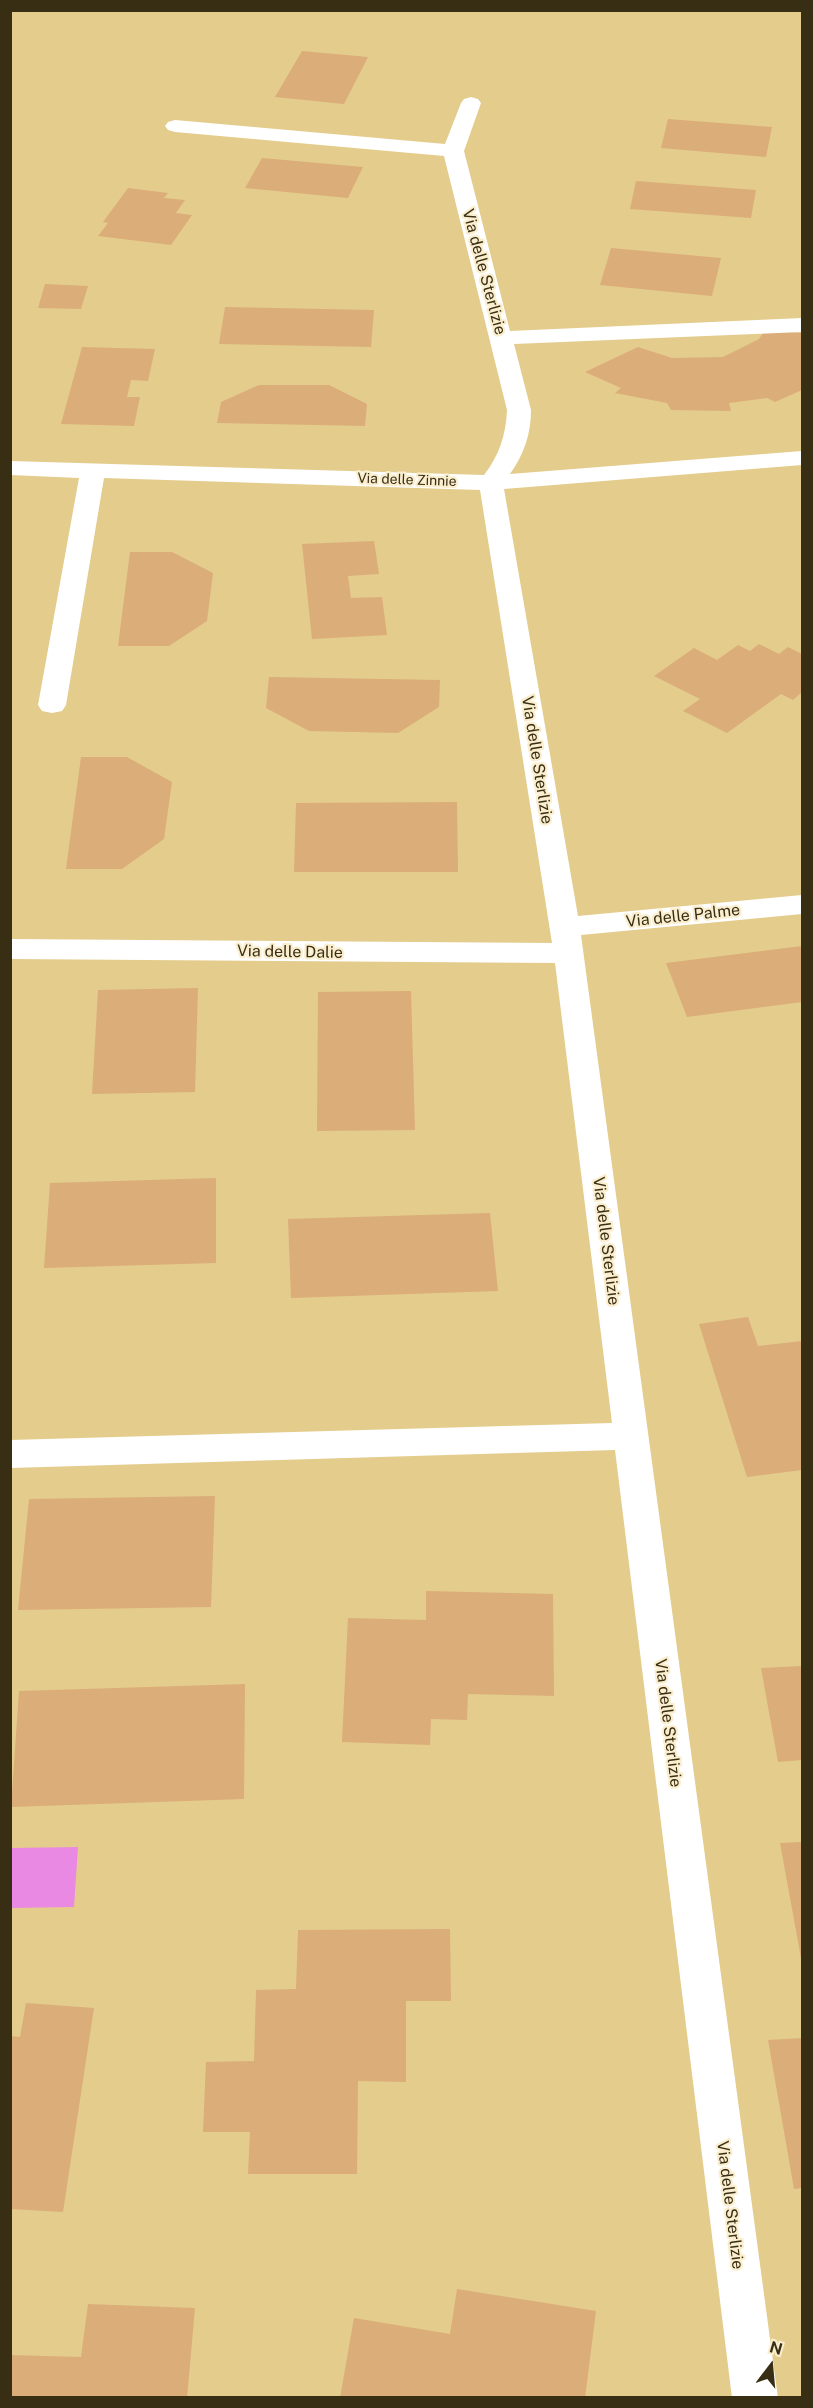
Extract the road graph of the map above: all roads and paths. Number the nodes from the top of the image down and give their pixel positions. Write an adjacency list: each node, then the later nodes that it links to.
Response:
1 (471, 103): 3 (street)
2 (175, 126): 3 (street)
3 (453, 151): 5 (street, Via delle Sterlizie)
4 (802, 325): 5 (street)
5 (502, 338): 9 (street, Via delle Sterlizie)
6 (802, 458): 9 (street, Via delle Zinnie)
7 (10, 468): 8 (street, Via delle Zinnie)
8 (93, 470): 9 (street, Via delle Zinnie); 10 (street)
9 (491, 483): 12 (street, Via delle Sterlizie)
10 (52, 705)
11 (802, 904): 12 (street, Via delle Palme)
12 (566, 940): 13 (street, Via delle Dalie); 14 (street, Via delle Sterlizie)
13 (10, 949)
14 (631, 1436): 15 (street); 16 (street, Via delle Sterlizie)
15 (10, 1454)
16 (755, 2397)

